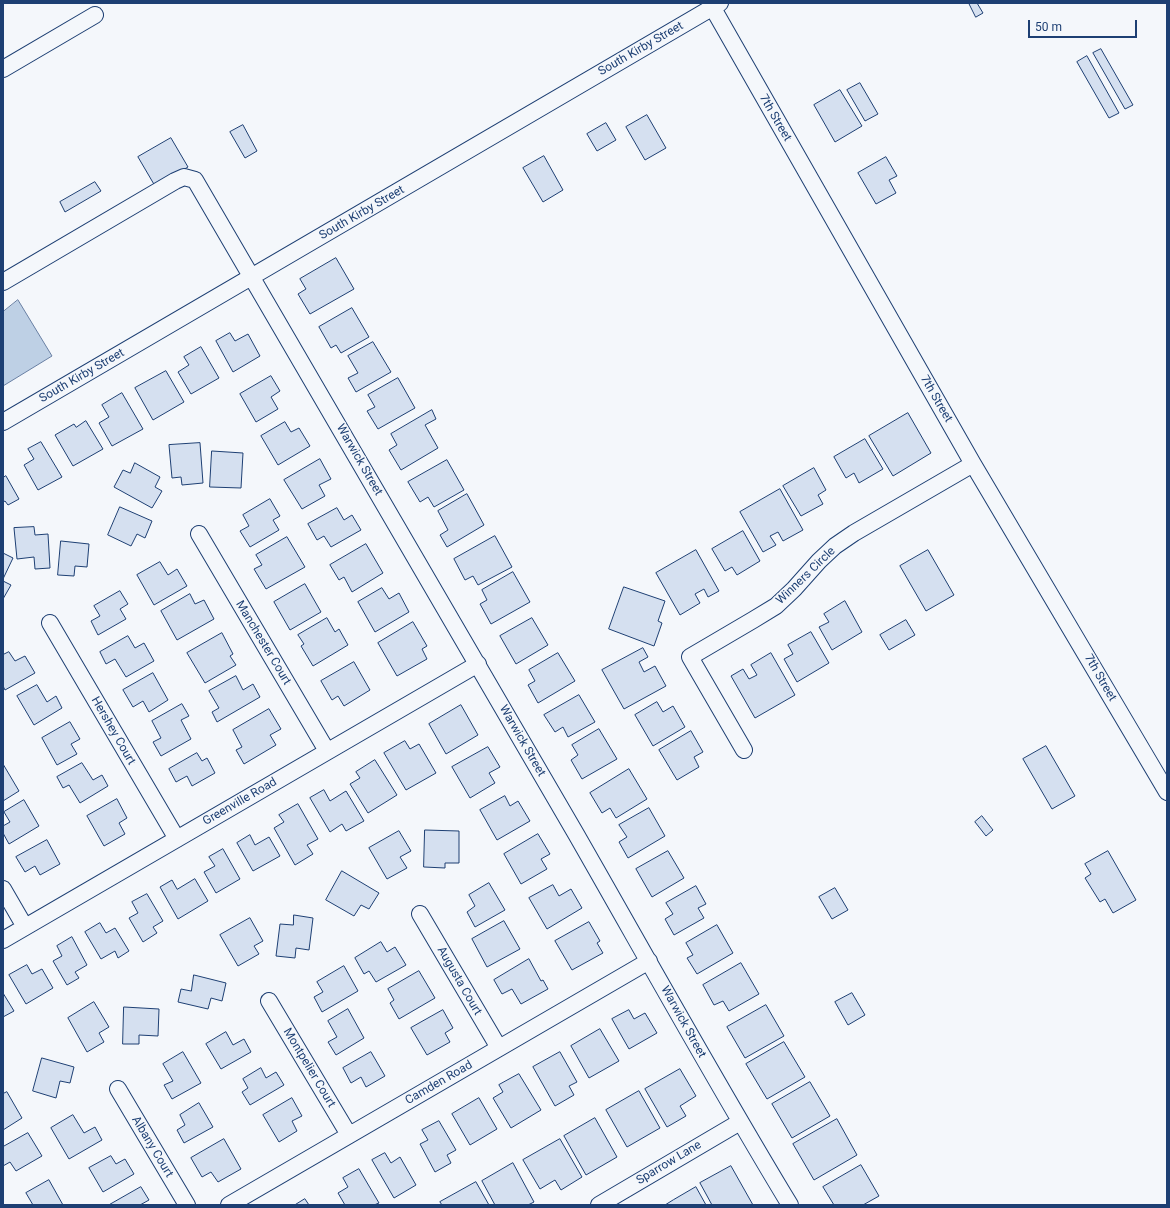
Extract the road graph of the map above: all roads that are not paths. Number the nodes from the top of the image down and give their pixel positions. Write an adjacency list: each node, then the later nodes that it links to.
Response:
1 (714, 4): 4 (street, South Kirby Street); 7 (street, 7th Street)
2 (95, 15): 3 (street)
3 (3, 69)
4 (252, 277): 5 (street, Warwick Street); 6 (street, South Kirby Street); 10 (street, Warwick Street)
5 (3, 282)
6 (3, 422)
7 (973, 464): 11 (street, Winners Circle); 13 (street, 7th Street)
8 (199, 534): 12 (street, Manchester Court)
9 (50, 623): 14 (street, Hershey Court)
10 (478, 664): 12 (street, Greenville Road); 19 (street, Warwick Street)
11 (744, 750)
12 (327, 751): 14 (street, Greenville Road)
13 (1167, 792)
14 (177, 839): 17 (street, Greenville Road)
15 (3, 889): 17 (street)
16 (420, 914): 21 (street, Augusta Court)
17 (25, 928): 18 (street, Greenville Road)
18 (3, 940)
19 (649, 961): 21 (street, Camden Road); 23 (street, Warwick Street)
20 (269, 1001): 24 (street, Montpelier Court)
21 (499, 1048): 24 (street, Camden Road)
22 (118, 1089): 25 (street, Albany Court)
23 (740, 1122): 27 (street, Sparrow Lane); 28 (street, Warwick Street)
24 (349, 1135): 26 (street, Camden Road)
25 (187, 1205)
26 (229, 1205)
27 (599, 1205)
28 (790, 1205)

